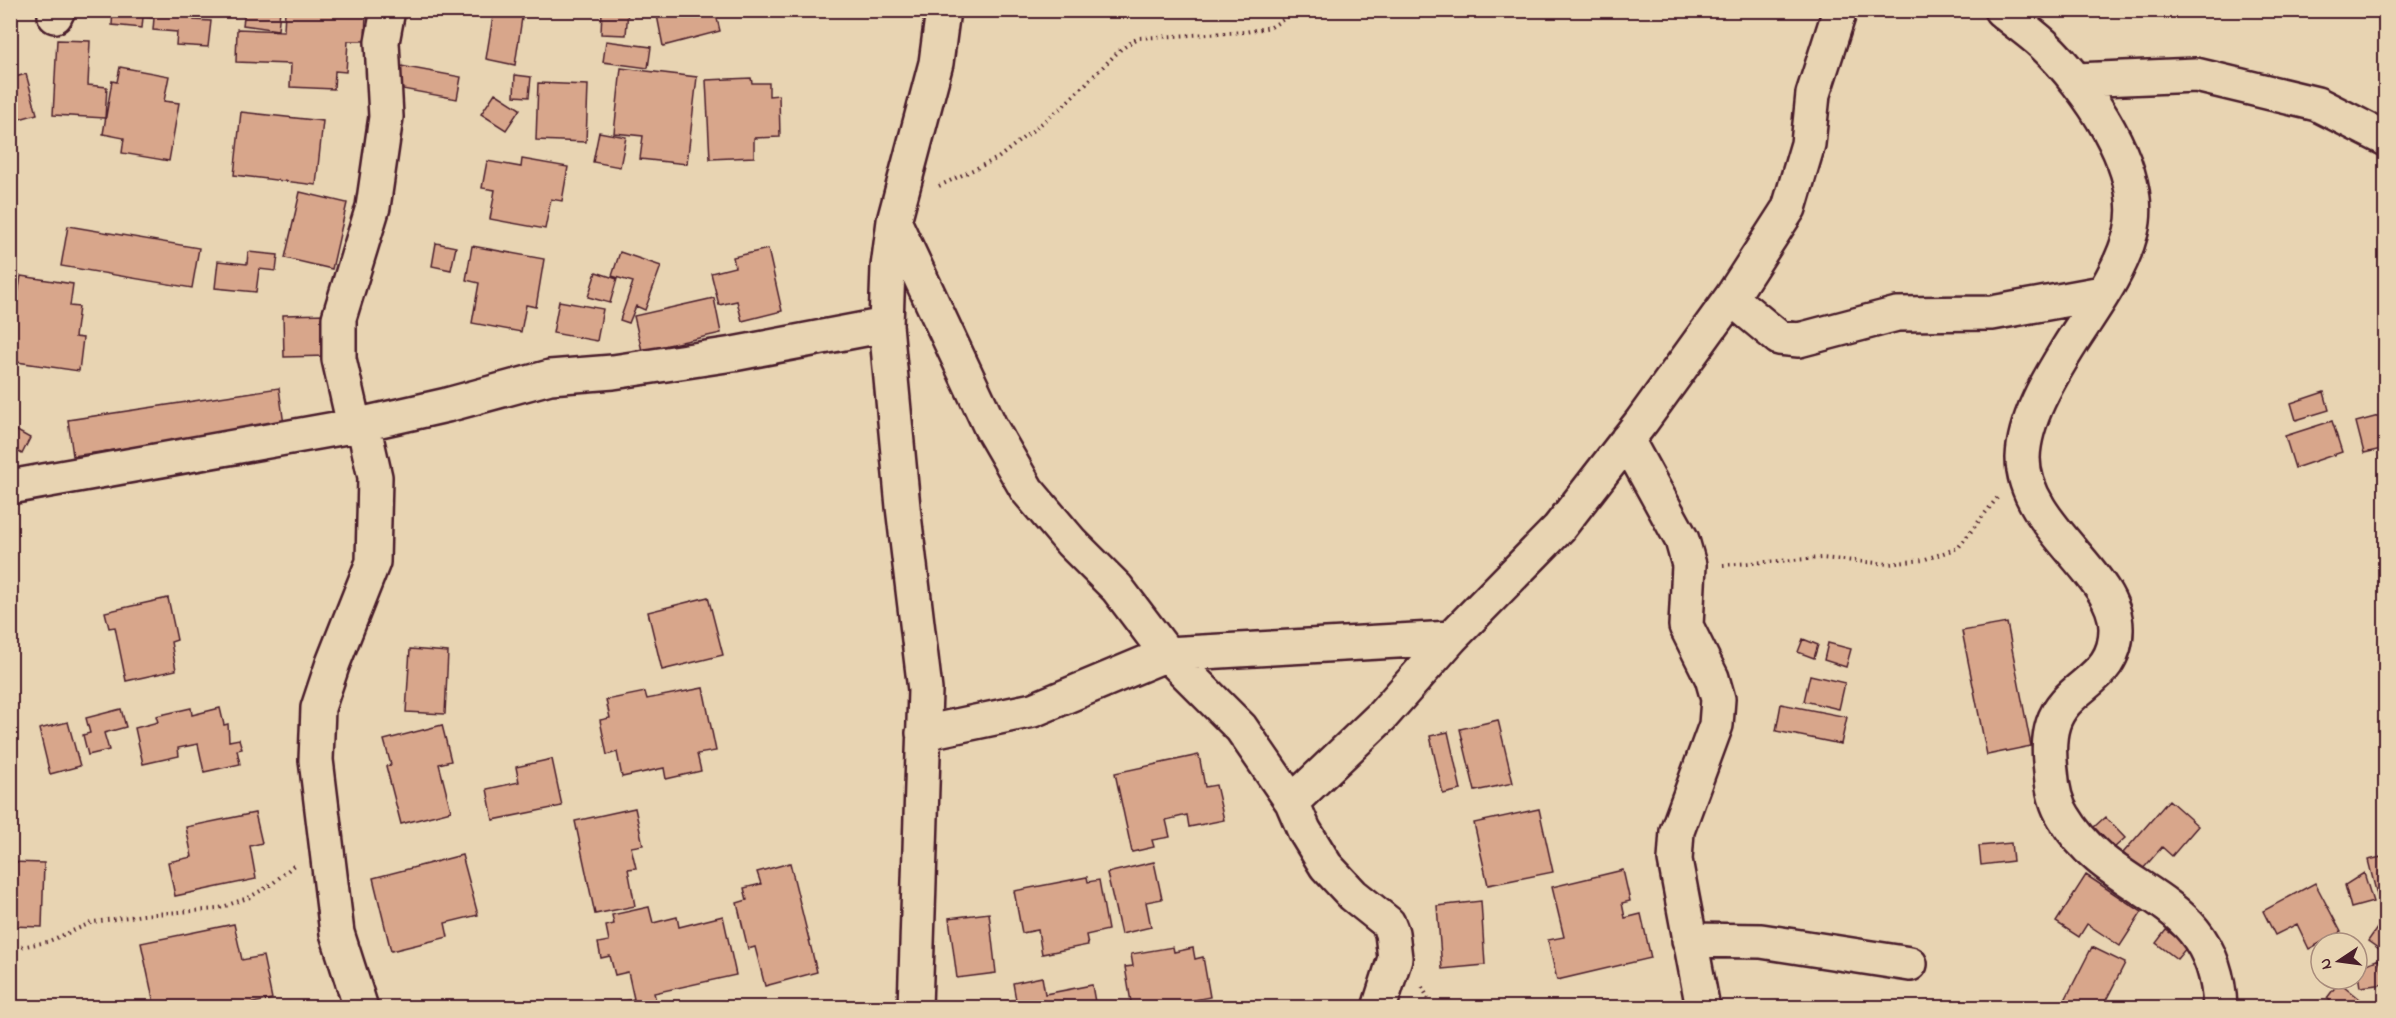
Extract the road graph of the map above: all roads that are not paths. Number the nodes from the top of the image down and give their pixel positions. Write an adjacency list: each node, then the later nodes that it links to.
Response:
1 (388, 10): 11 (street)
2 (943, 10): 7 (street)
3 (1840, 10): 9 (street)
4 (2001, 10): 5 (street)
5 (2076, 80): 6 (street); 8 (street)
6 (2385, 139)
7 (896, 213): 10 (street); 15 (street)
8 (2103, 293): 9 (street); 24 (street)
9 (1731, 298): 12 (street)
10 (886, 325): 11 (street); 16 (street)
11 (359, 425): 13 (street); 20 (street)
12 (1628, 440): 14 (street); 18 (street)
13 (10, 487)
14 (1451, 638): 15 (street); 17 (street)
15 (1167, 654): 16 (street); 17 (street)
16 (924, 733): 21 (street)
17 (1292, 802): 22 (street)
18 (1689, 940): 19 (street); 23 (street)
19 (1910, 964)
20 (361, 1008)
21 (915, 1008)
22 (1379, 1008)
23 (1703, 1008)
24 (2220, 1008)

